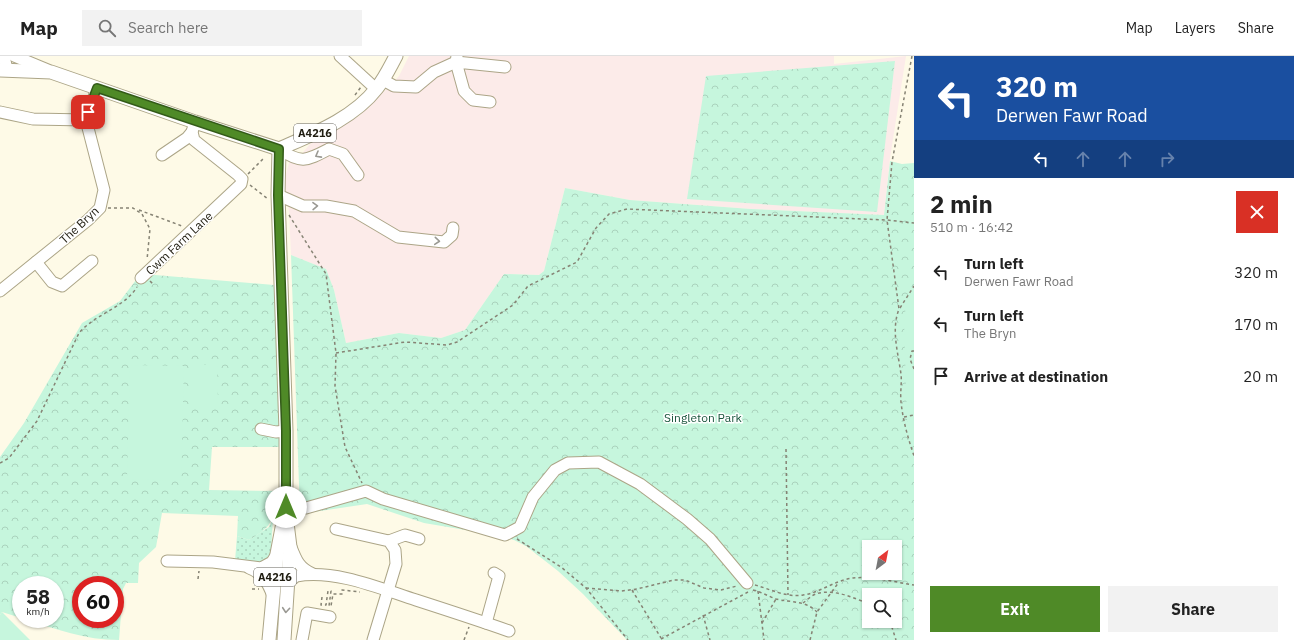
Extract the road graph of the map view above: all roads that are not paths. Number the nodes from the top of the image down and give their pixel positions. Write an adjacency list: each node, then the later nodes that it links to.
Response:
1 (4, 56): 7 (street)
2 (14, 56): 8 (street)
3 (340, 56): 9 (street)
4 (396, 56): 9 (main road, A4216)
5 (457, 59): 6 (street); 9 (street); 11 (street)
6 (505, 67)
7 (3, 70): 8 (main road)
8 (51, 72): 10 (main road)
9 (380, 84): 15 (main road, A4216)
10 (97, 88): 13 (street); 14 (main road)
11 (490, 102)
12 (0, 112): 13 (street)
13 (86, 120): 21 (street, The Bryn)
14 (194, 127): 15 (main road); 16 (street); 22 (street, Cwm Farm Lane)
15 (279, 149): 17 (street, one-way to 15); 18 (main road, A4216)
16 (162, 155)
17 (358, 175)
18 (279, 199): 19 (street, one-way to 19); 25 (main road, A4216)
19 (453, 228)
20 (92, 261): 21 (street)
21 (36, 262): 23 (street, The Bryn)
22 (145, 274)
23 (0, 291)
24 (261, 429): 25 (street)
25 (286, 431): 26 (main road, A4216)
26 (286, 511): 30 (main road, A4216); 31 (main road, A4216); 37 (street)
27 (336, 528): 29 (street)
28 (419, 539): 29 (street)
29 (389, 541): 38 (street)
30 (290, 547): 35 (street); 36 (main road, A4216)
31 (277, 554): 33 (street); 39 (main road, A4216)
32 (167, 561): 33 (street)
33 (247, 567): 39 (street)
34 (494, 573): 41 (street)
35 (313, 574): 36 (street); 38 (street)
36 (289, 582): 44 (main road, A4216, one-way to 44)
37 (747, 584)
38 (389, 591): 41 (street); 46 (street)
39 (273, 597): 43 (main road, A4216)
40 (330, 616): 45 (street)
41 (486, 623): 42 (street)
42 (509, 631)
43 (269, 640)
44 (284, 640)
45 (302, 640)
46 (373, 640)

